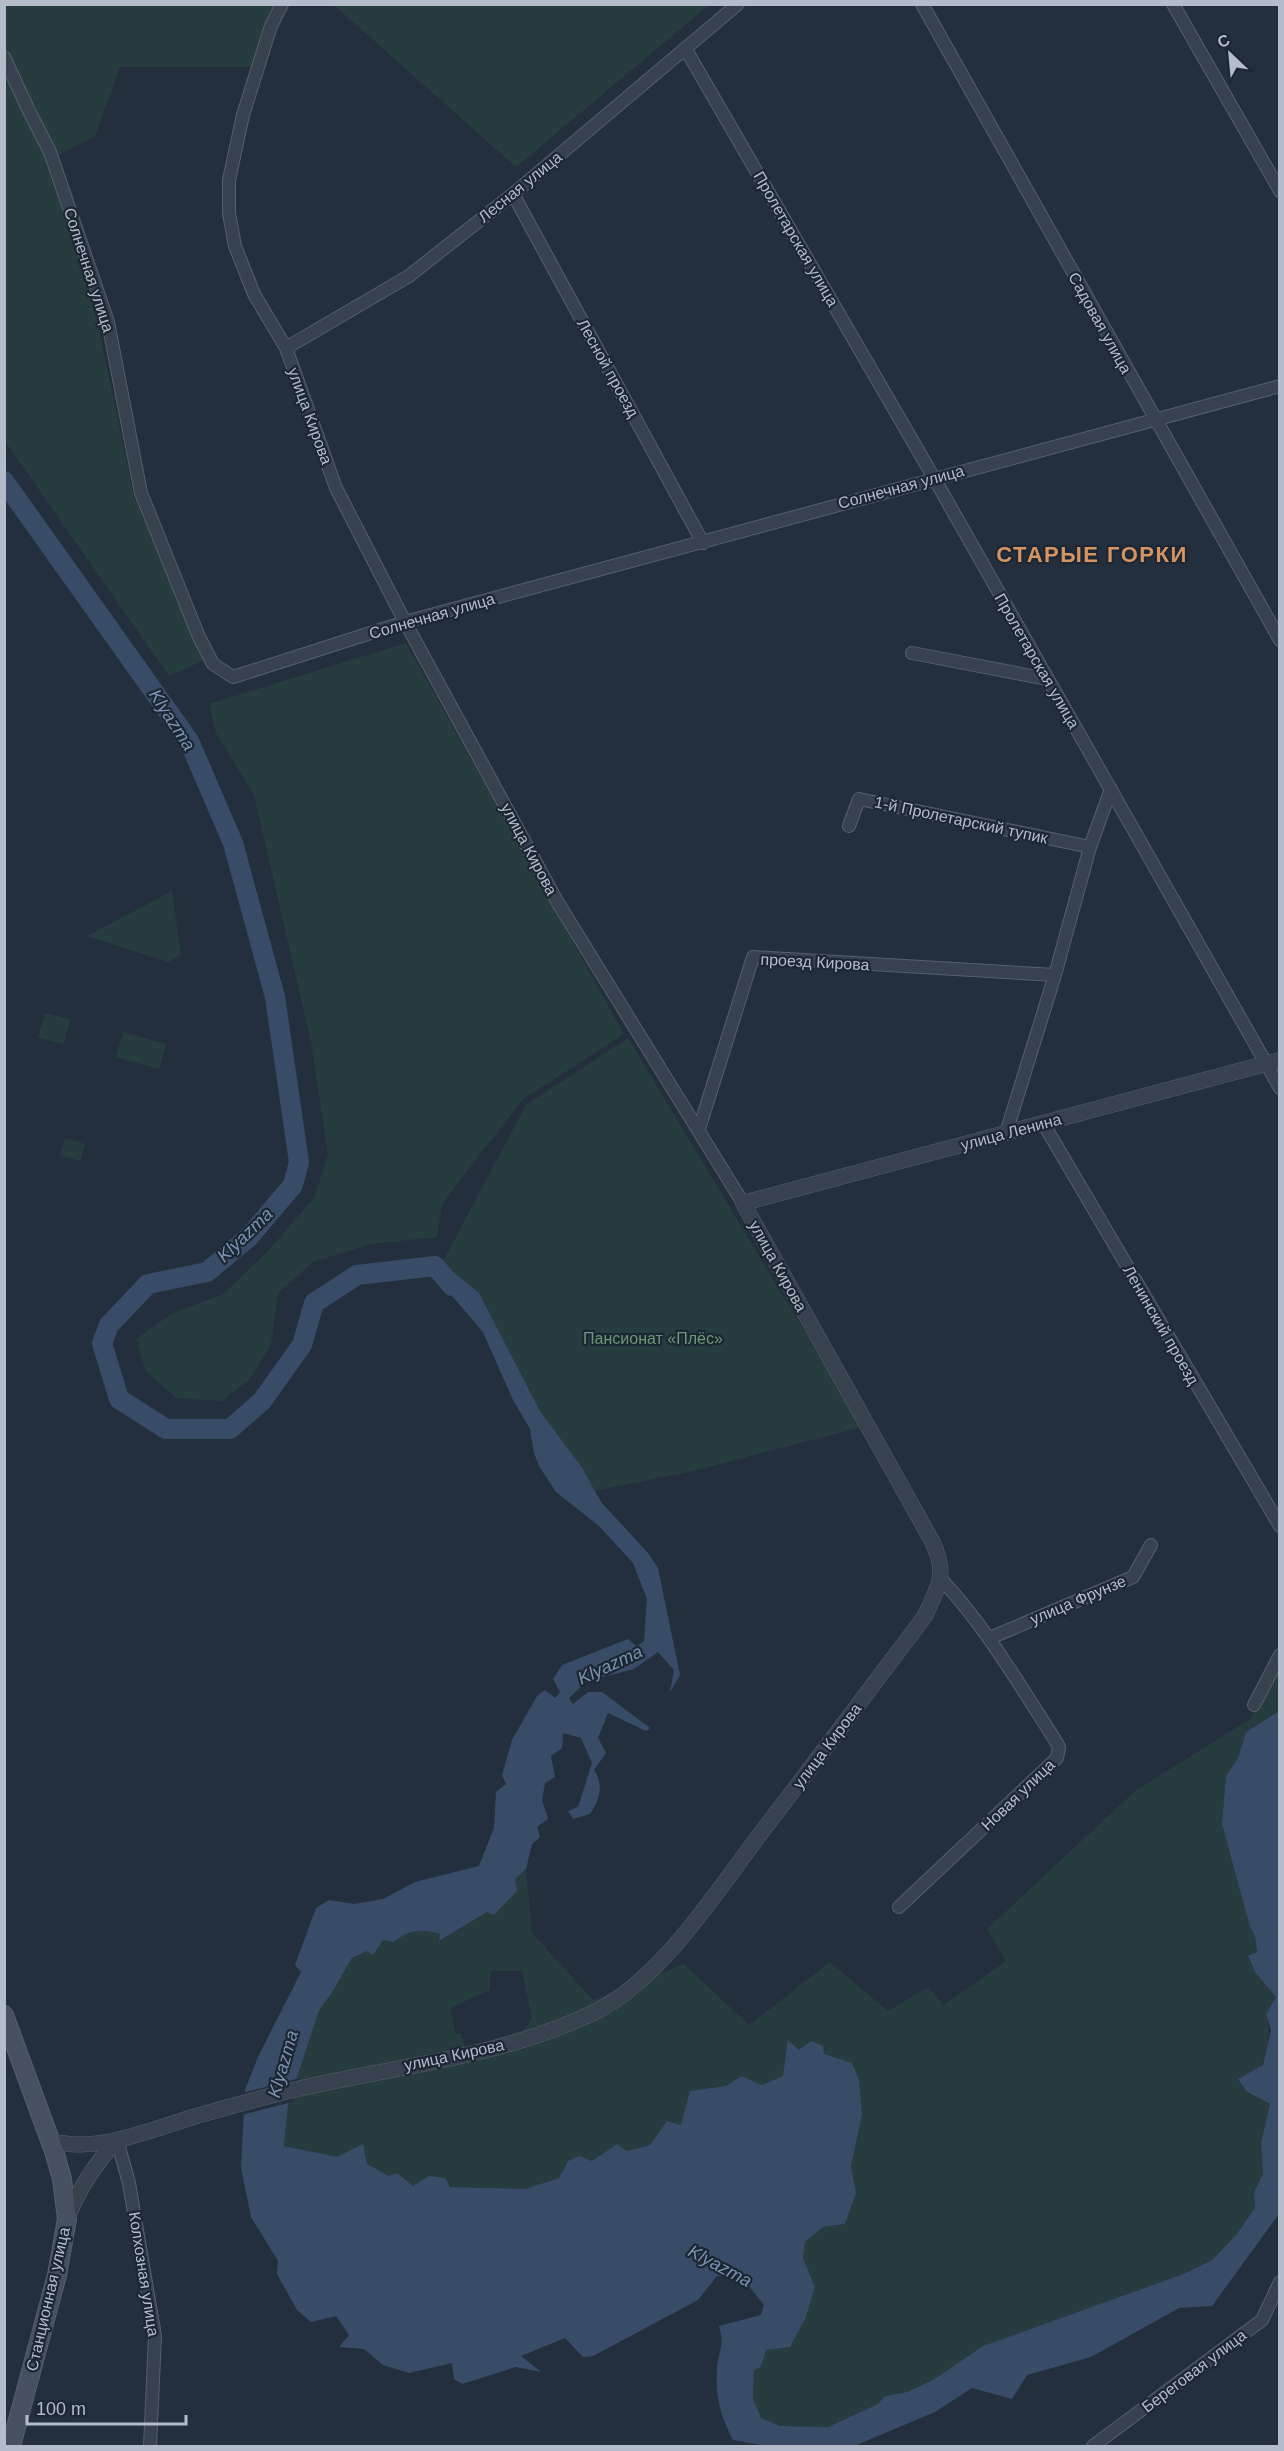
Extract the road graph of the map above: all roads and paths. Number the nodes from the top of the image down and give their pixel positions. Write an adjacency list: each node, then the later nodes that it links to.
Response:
1 (282, 4): 9 (street, улица Кирова)
2 (738, 4): 5 (street, Лесная улица)
3 (922, 4): 11 (street, Садовая улица)
4 (1173, 4): 7 (street)
5 (685, 48): 8 (street, Лесная улица); 12 (street, Пролетарская улица)
6 (4, 57): 14 (street, Солнечная улица)
7 (1280, 191)
8 (513, 194): 9 (street, Лесная улица); 13 (street, Лесной проезд)
9 (286, 348): 14 (street, улица Кирова)
10 (1280, 386): 11 (street, Солнечная улица)
11 (1155, 420): 12 (street, Солнечная улица); 15 (street, Садовая улица)
12 (934, 478): 13 (street, Солнечная улица); 17 (street, Пролетарская улица)
13 (703, 543): 14 (street, Солнечная улица)
14 (405, 622): 25 (street, улица Кирова)
15 (1280, 640)
16 (912, 653): 17 (street)
17 (1047, 679): 18 (street, Пролетарская улица)
18 (1111, 789): 20 (street); 22 (street, Пролетарская улица)
19 (849, 826): 20 (street, 1-й Пролетарский тупик)
20 (1090, 847): 21 (street)
21 (1055, 975): 25 (street, проезд Кирова); 26 (street)
22 (1273, 1062): 23 (street, Пролетарская улица); 24 (street, улица Ленина)
23 (1280, 1088)
24 (1043, 1123): 26 (street, улица Ленина); 28 (street, Ленинский проезд)
25 (699, 1129): 27 (street, улица Кирова)
26 (1006, 1133): 27 (street, улица Ленина)
27 (743, 1203): 30 (street, улица Кирова)
28 (1280, 1526)
29 (1151, 1545): 31 (street, улица Фрунзе)
30 (941, 1579): 31 (street, Новая улица); 36 (street, улица Кирова)
31 (990, 1638): 34 (street, Новая улица)
32 (1280, 1655): 33 (street)
33 (1254, 1705)
34 (899, 1907)
35 (4, 2015): 37 (main road, Станционная улица)
36 (117, 2140): 37 (street, улица Кирова); 38 (street); 41 (street, Колхозная улица)
37 (51, 2141): 38 (main road, Станционная улица)
38 (67, 2218): 40 (main road, Станционная улица)
39 (1280, 2282): 42 (street, Береговая улица)
40 (11, 2446)
41 (150, 2446)
42 (1093, 2446)

